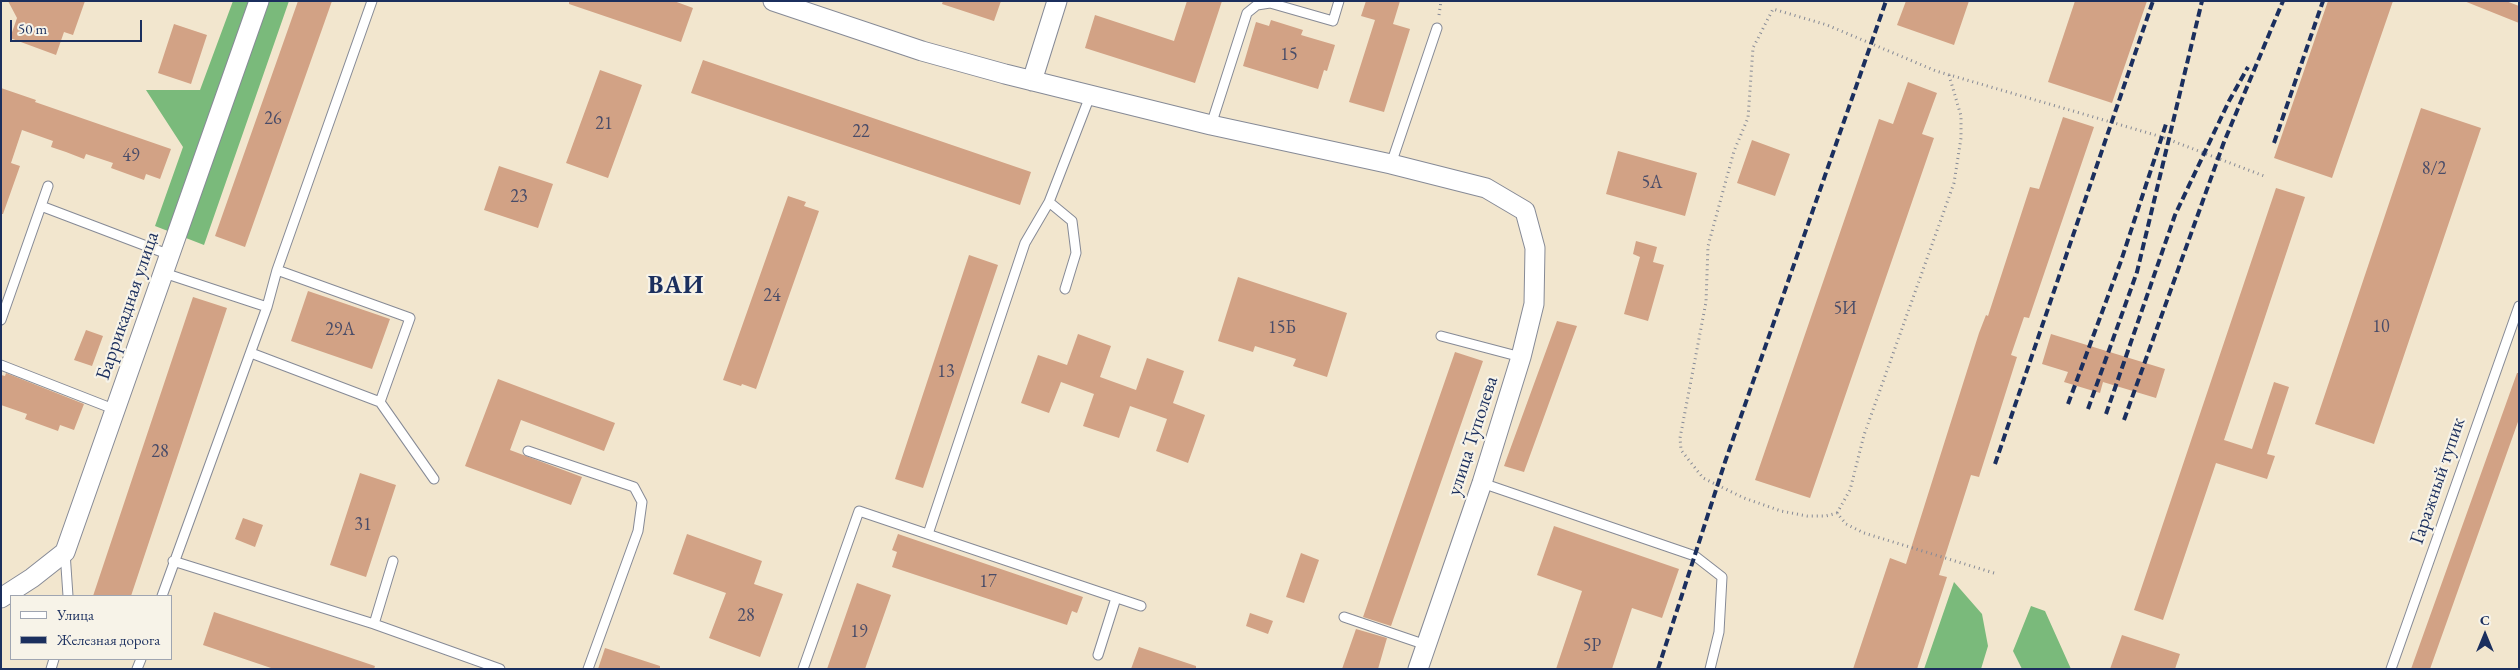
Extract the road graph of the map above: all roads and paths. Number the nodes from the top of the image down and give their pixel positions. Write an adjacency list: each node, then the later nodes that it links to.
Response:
1 (259, 1): 16 (street, Баррикадная улица)
2 (372, 1): 17 (lane)
3 (773, 1): 8 (street)
4 (1057, 1): 8 (street)
5 (1339, 1): 10 (lane)
6 (1437, 28): 11 (lane)
7 (1949, 75): 12 (path); 32 (path); 32 (path)
8 (1032, 81): 9 (street)
9 (1090, 96): 10 (street); 14 (lane)
10 (1211, 125): 11 (street)
11 (1391, 164): 25 (street, улица Туполева)
12 (2264, 176)
13 (48, 186): 15 (lane)
14 (1049, 202): 19 (lane); 33 (lane)
15 (41, 206): 16 (lane); 22 (lane)
16 (170, 255): 18 (street, Баррикадная улица)
17 (277, 270): 20 (lane); 27 (lane)
18 (164, 273): 20 (lane); 28 (street, Баррикадная улица)
19 (1065, 289)
20 (267, 306): 24 (lane)
21 (2519, 306): 52 (lane, Гаражный тупик)
22 (1, 320)
23 (1441, 336): 25 (lane)
24 (250, 353): 27 (lane); 36 (lane)
25 (1521, 358): 31 (street, улица Туполева)
26 (1, 365): 28 (lane)
27 (380, 402): 30 (lane)
28 (116, 410): 34 (street, Баррикадная улица)
29 (528, 451): 48 (lane)
30 (434, 479)
31 (1482, 483): 45 (street, улица Туполева); 51 (lane)
32 (1838, 513): 37 (path)
33 (928, 534): 41 (lane); 49 (lane)
34 (64, 552): 38 (lane); 40 (street)
35 (393, 561): 44 (lane)
36 (173, 562): 39 (lane); 44 (lane)
37 (1994, 573)
38 (68, 595)
39 (162, 595)
40 (1, 598)
41 (1116, 598): 42 (lane); 46 (lane)
42 (1141, 606)
43 (1344, 617): 45 (lane)
44 (374, 624): 47 (lane)
45 (1426, 645): 50 (street, улица Туполева)
46 (1098, 655)
47 (500, 669)
48 (588, 669)
49 (803, 669)
50 (1418, 669)
51 (1710, 669)
52 (2391, 669)

